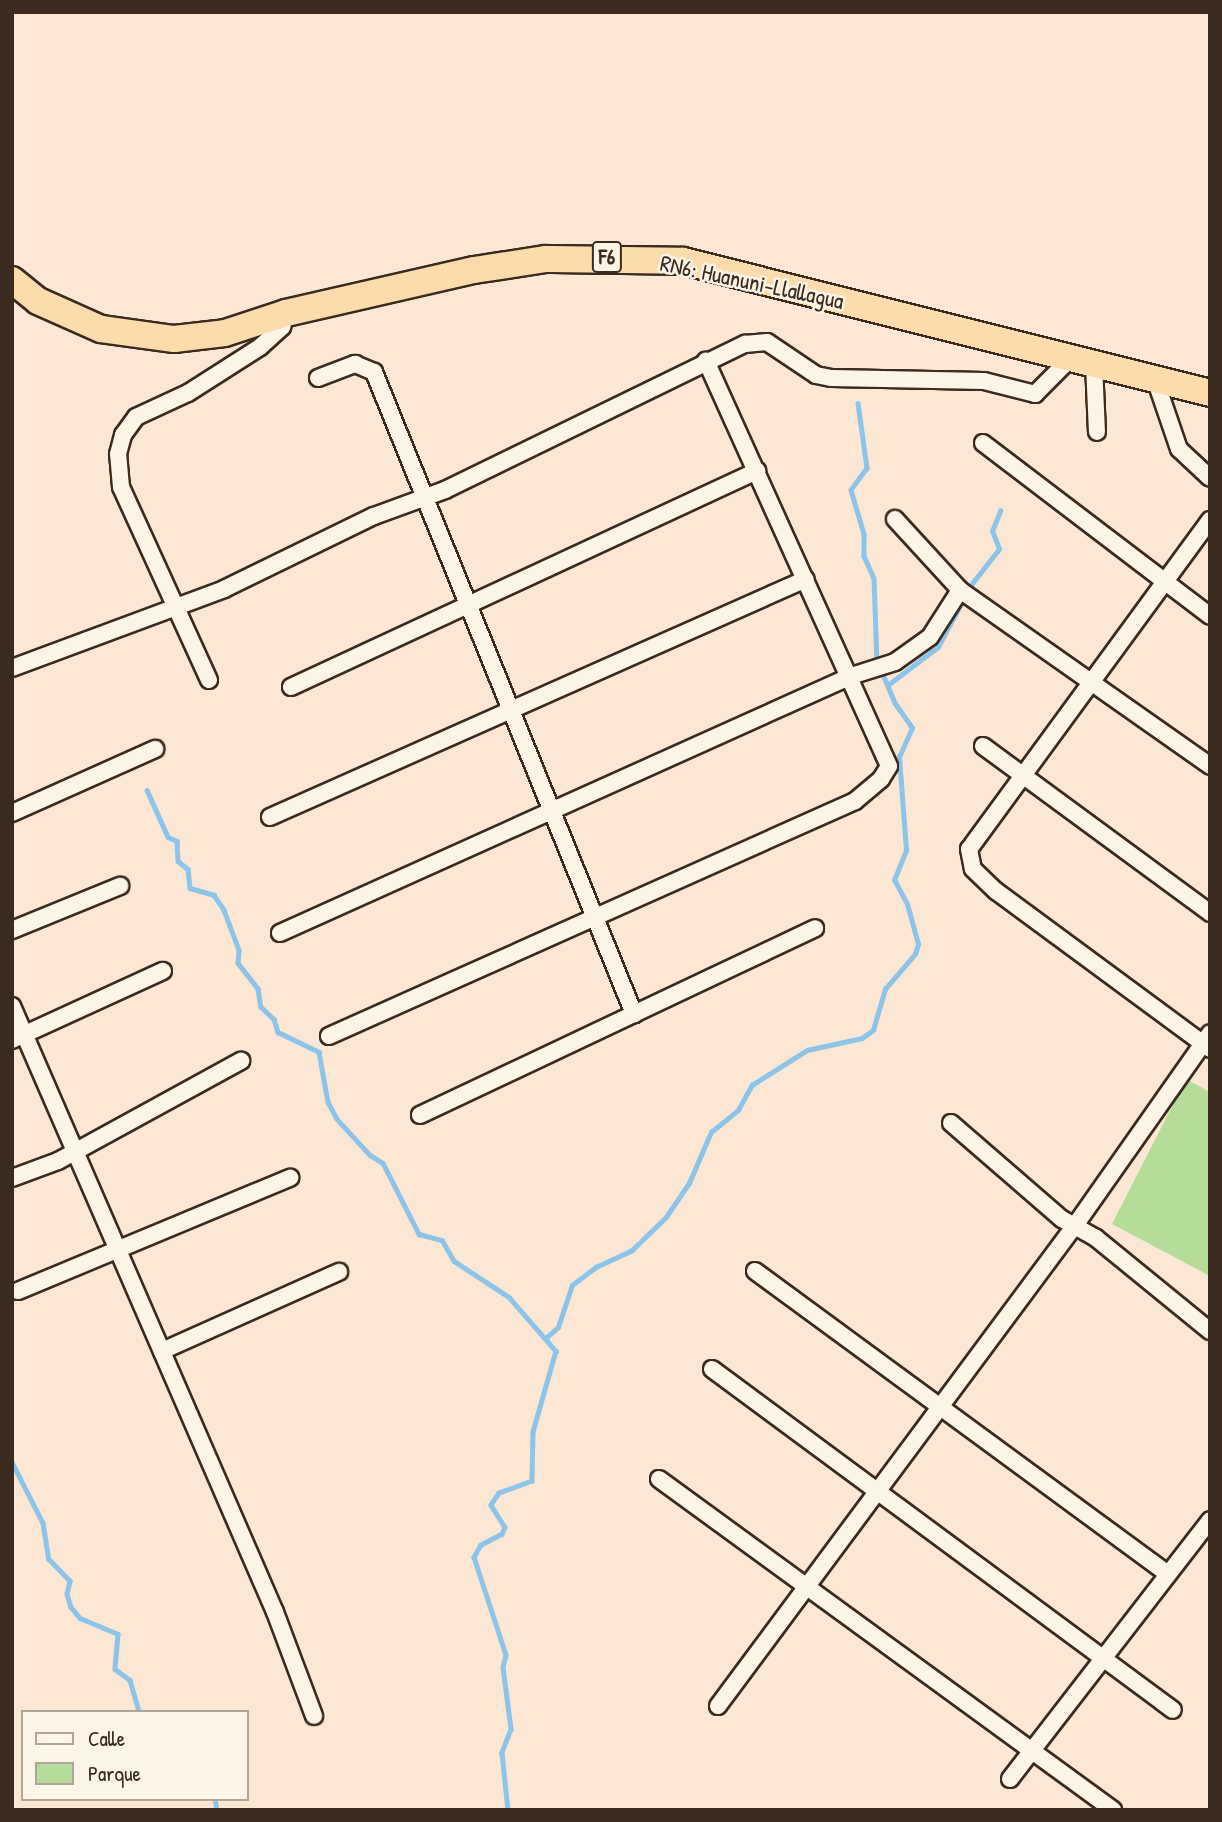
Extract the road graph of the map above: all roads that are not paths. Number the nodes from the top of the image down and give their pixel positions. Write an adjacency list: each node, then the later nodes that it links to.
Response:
1 (12, 280): 2 (highway, RN6: Huanuni-Llallagua / F6)
2 (286, 313): 4 (highway, RN6: Huanuni-Llallagua / F6); 18 (street)
3 (706, 360): 4 (street); 10 (street); 12 (street)
4 (1082, 361): 6 (highway, RN6: Huanuni-Llallagua / F6); 8 (street)
5 (318, 378): 12 (street)
6 (1155, 379): 7 (highway, RN6: Huanuni-Llallagua / F6); 11 (street)
7 (1210, 393)
8 (1097, 432)
9 (983, 443): 16 (street)
10 (757, 471): 15 (street); 19 (street)
11 (1210, 478)
12 (425, 498): 18 (street); 19 (street)
13 (895, 519): 17 (street)
14 (1210, 520): 16 (street)
15 (806, 579): 22 (street); 26 (street)
16 (1165, 582): 20 (street); 24 (street)
17 (960, 590): 22 (street); 24 (street)
18 (176, 607): 21 (street); 23 (street)
19 (469, 607): 25 (street); 26 (street)
20 (1210, 616)
21 (12, 668)
22 (851, 676): 31 (street); 36 (street)
23 (209, 680)
24 (1093, 683): 29 (street); 30 (street)
25 (291, 687)
26 (510, 709): 31 (street); 33 (street)
27 (983, 746): 30 (street)
28 (155, 749): 32 (street)
29 (1210, 766)
30 (1023, 775): 35 (street); 45 (street)
31 (552, 811): 36 (street); 39 (street)
32 (12, 813)
33 (271, 817)
34 (120, 886): 38 (street)
35 (1210, 913)
36 (596, 916): 42 (street); 43 (street)
37 (815, 928): 42 (street)
38 (12, 930)
39 (280, 933)
40 (163, 971): 44 (street)
41 (12, 1006): 44 (street)
42 (634, 1014): 47 (street)
43 (328, 1036)
44 (18, 1037): 49 (street)
45 (1207, 1042): 52 (street)
46 (241, 1062): 49 (street)
47 (420, 1115)
48 (951, 1123): 52 (street)
49 (76, 1152): 50 (street); 53 (street)
50 (12, 1178)
51 (290, 1178): 53 (street)
52 (1074, 1226): 57 (street); 60 (street)
53 (118, 1249): 56 (street); 58 (street)
54 (755, 1271): 60 (street)
55 (339, 1272): 58 (street)
56 (18, 1291)
57 (1210, 1331)
58 (162, 1351): 69 (street)
59 (712, 1369): 62 (street)
60 (940, 1407): 62 (street); 64 (street)
61 (659, 1479): 65 (street)
62 (877, 1491): 65 (street); 66 (street)
63 (1210, 1520): 64 (street)
64 (1168, 1574): 66 (street)
65 (806, 1586): 67 (street); 70 (street)
66 (1103, 1658): 68 (street); 70 (street)
67 (718, 1706)
68 (1173, 1710)
69 (314, 1716)
70 (1032, 1751): 71 (street); 72 (street)
71 (1010, 1779)
72 (1113, 1810)

